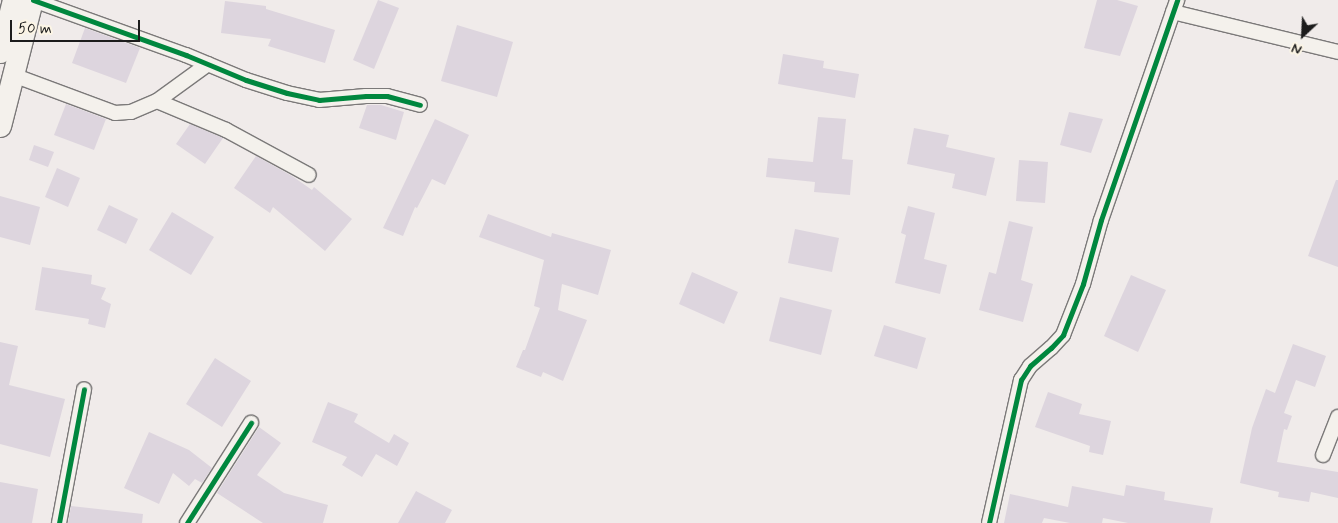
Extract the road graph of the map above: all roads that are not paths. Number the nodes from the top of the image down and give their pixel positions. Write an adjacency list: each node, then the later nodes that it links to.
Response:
1 (32, 0): 6 (street); 7 (main road)
2 (1175, 6): 5 (street); 18 (street)
3 (8, 8): 4 (main road)
4 (0, 52)
5 (1338, 52)
6 (208, 64): 8 (street); 9 (street)
7 (13, 75): 8 (street); 10 (main road)
8 (157, 101): 11 (street)
9 (420, 104)
10 (0, 126)
11 (309, 176)
12 (84, 388): 16 (street)
13 (1338, 417): 15 (street)
14 (251, 423): 17 (street)
15 (1323, 454)
16 (59, 523)
17 (186, 523)
18 (989, 523)

